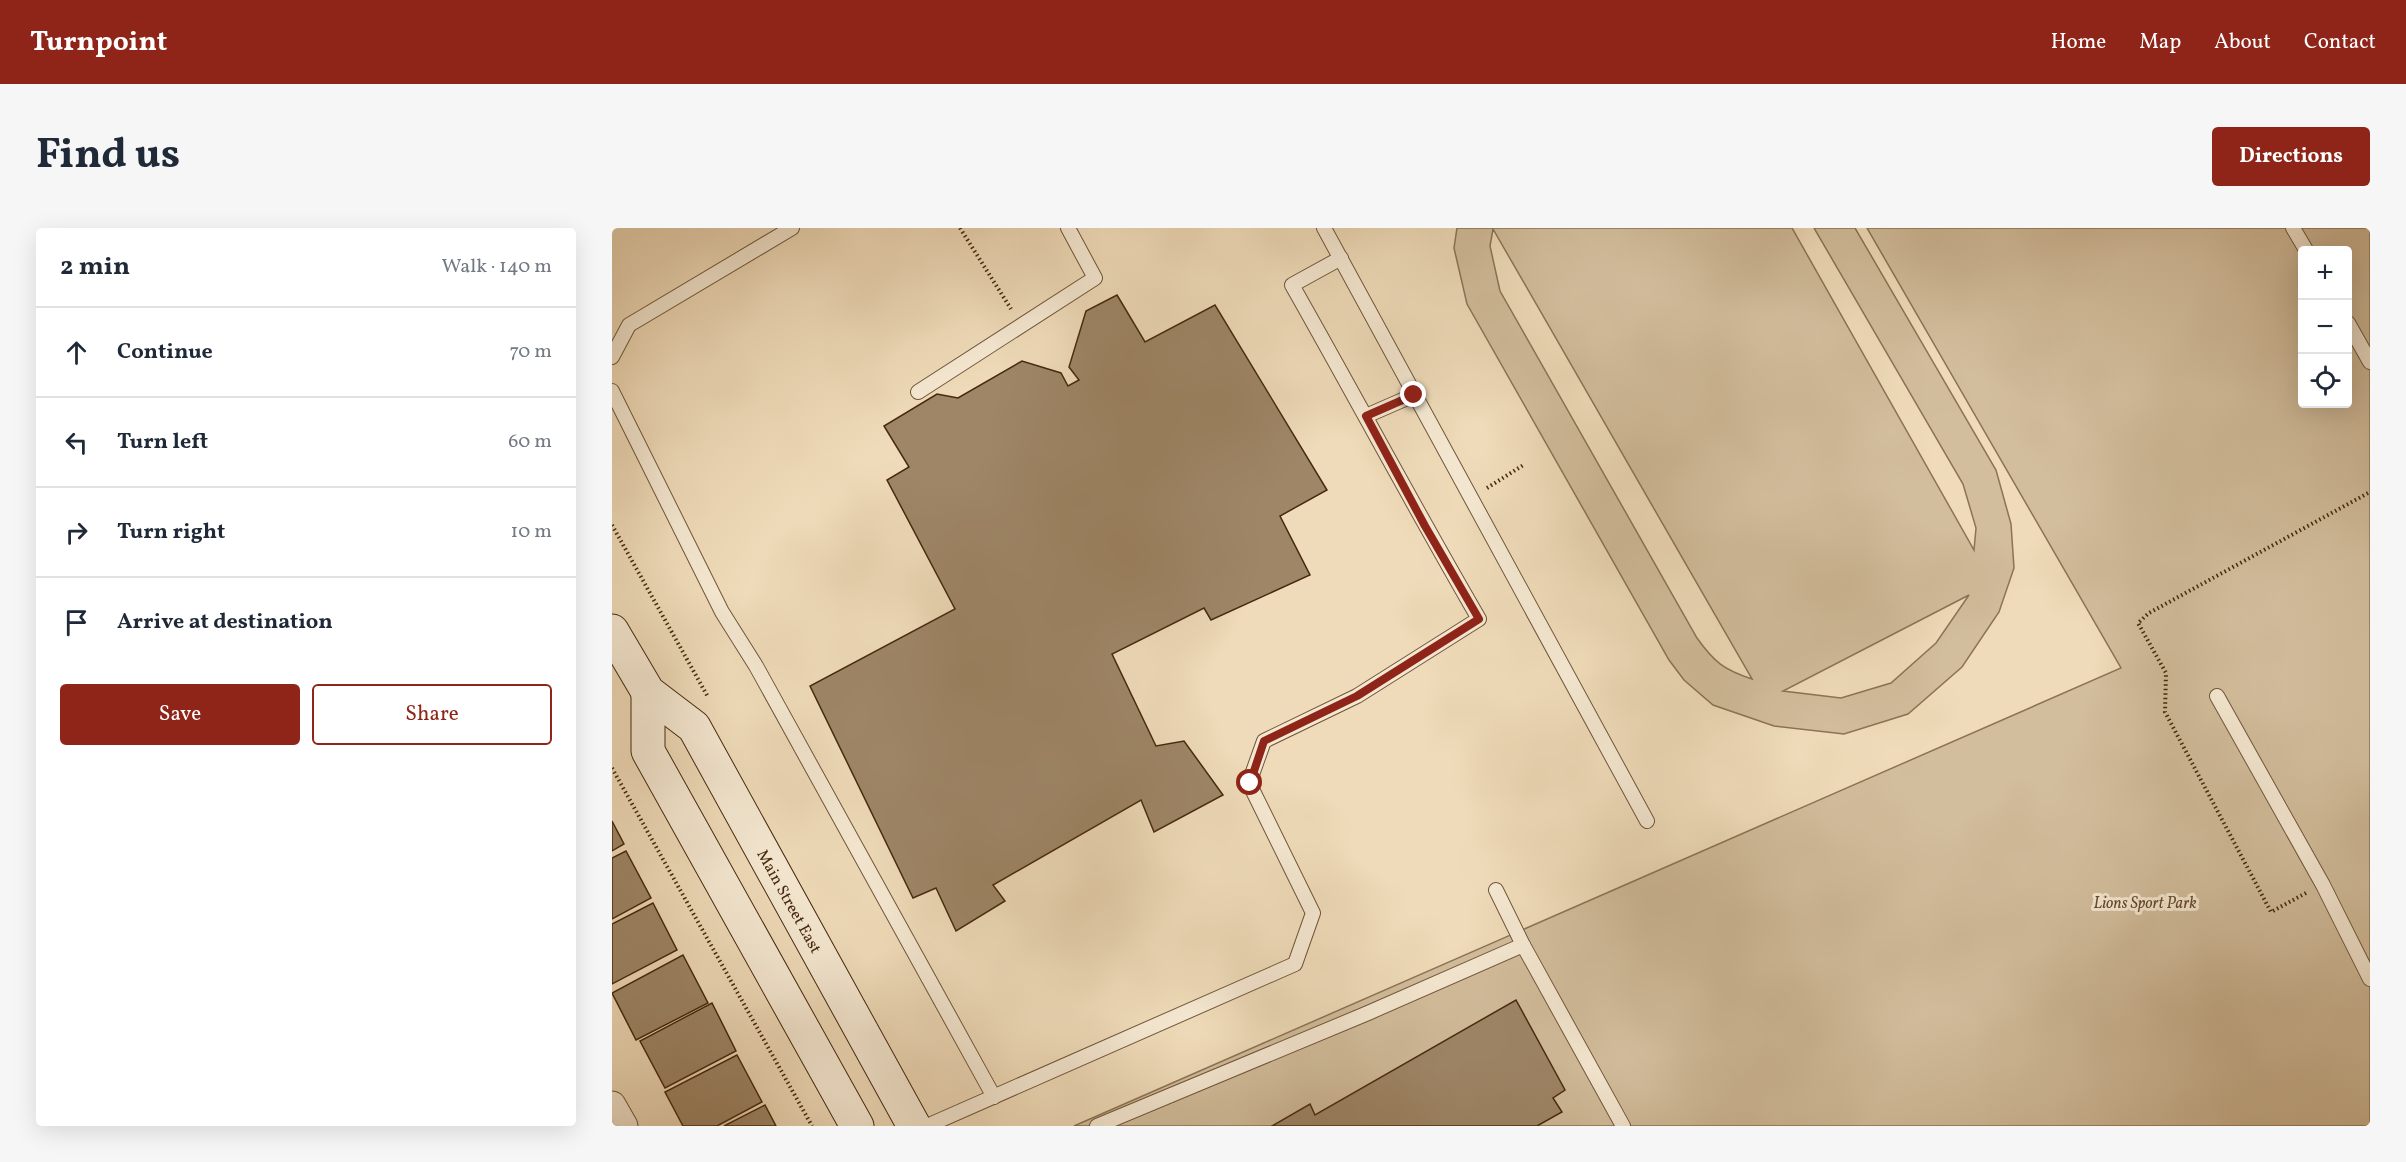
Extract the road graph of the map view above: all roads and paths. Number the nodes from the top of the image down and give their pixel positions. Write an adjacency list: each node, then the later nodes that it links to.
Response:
1 (792, 228): 10 (lane)
2 (960, 228): 8 (path)
3 (1068, 228): 8 (lane)
4 (1324, 228): 7 (lane)
5 (2293, 228): 6 (lane)
6 (2304, 246)
7 (1341, 258): 14 (lane); 15 (lane)
8 (1021, 326): 13 (lane)
9 (2352, 330): 11 (lane)
10 (612, 357)
11 (2370, 362)
12 (612, 392): 24 (lane)
13 (918, 392)
14 (1414, 395): 15 (lane); 20 (lane)
15 (1366, 416): 24 (lane)
16 (612, 631): 17 (main road, Main Street East)
17 (648, 692): 28 (main road); 29 (main road, Main Street East)
18 (2217, 696): 23 (lane)
19 (612, 768): 27 (path)
20 (1647, 821)
21 (1497, 890): 22 (lane)
22 (1523, 945): 31 (lane); 32 (lane)
23 (2370, 979)
24 (994, 1097): 30 (lane)
25 (612, 1106): 26 (street)
26 (624, 1126)
27 (812, 1126)
28 (857, 1126)
29 (914, 1126)
30 (927, 1126)
31 (1097, 1126)
32 (1623, 1126)

